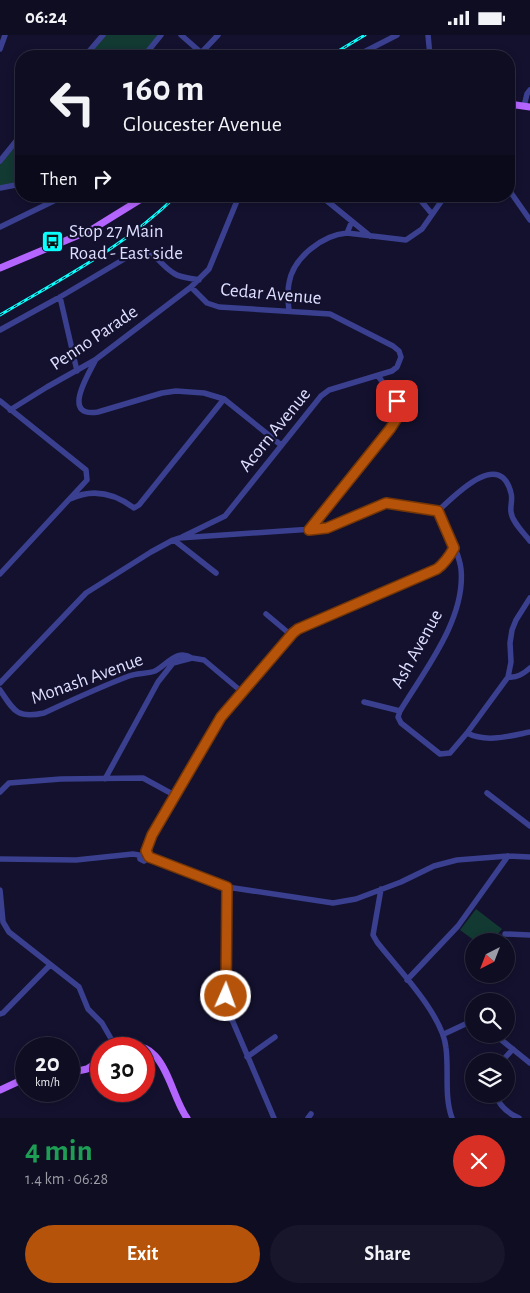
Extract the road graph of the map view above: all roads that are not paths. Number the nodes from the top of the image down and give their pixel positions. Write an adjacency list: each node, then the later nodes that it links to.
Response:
1 (4, 35): 8 (street)
2 (103, 35): 9 (street)
3 (161, 35): 10 (street)
4 (181, 35): 11 (street)
5 (218, 35): 12 (street)
6 (396, 35): 13 (street)
7 (428, 35): 14 (street)
8 (0, 49)
9 (90, 50)
10 (149, 50)
11 (198, 50)
12 (206, 50)
13 (368, 50)
14 (429, 50)
15 (530, 90): 16 (street)
16 (527, 106)
17 (15, 142): 18 (street)
18 (0, 161)
19 (15, 185): 20 (street)
20 (0, 188)
21 (515, 199): 29 (street)
22 (52, 202): 31 (street)
23 (136, 202): 34 (main road)
24 (237, 202): 35 (street, Penno Parade)
25 (328, 202): 30 (street)
26 (422, 202): 28 (street)
27 (441, 202): 28 (street)
28 (432, 214): 33 (street)
29 (530, 220)
30 (352, 221): 32 (street); 33 (street)
31 (0, 227)
32 (347, 233): 33 (street); 38 (street)
33 (370, 236)
34 (0, 268)
35 (198, 280): 36 (street, Penno Parade); 37 (street)
36 (191, 287): 38 (street, Cedar Avenue); 41 (street, Penno Parade)
37 (60, 297): 39 (street); 42 (street)
38 (289, 311): 40 (street, Cedar Avenue)
39 (0, 330)
40 (401, 357): 44 (street, Acorn Avenue)
41 (95, 360): 42 (street, Penno Parade); 45 (street)
42 (77, 371): 43 (street, Penno Parade)
43 (71, 375): 45 (street); 48 (street, Penno Parade)
44 (378, 375): 49 (street, Acorn Avenue); 52 (street)
45 (86, 379): 46 (street)
46 (224, 399): 49 (street); 50 (street)
47 (0, 401): 48 (street)
48 (10, 410): 50 (street)
49 (281, 445): 53 (street, Acorn Avenue)
50 (68, 500): 57 (street)
51 (438, 511): 52 (street); 54 (street); 55 (street, Ash Avenue)
52 (309, 530): 53 (street)
53 (176, 539): 56 (street); 64 (street, Acorn Avenue)
54 (530, 541)
55 (454, 548): 60 (street); 68 (street, Ash Avenue)
56 (216, 573)
57 (0, 574)
58 (530, 598): 63 (street)
59 (266, 614): 60 (street)
60 (290, 635): 66 (street)
61 (192, 658): 65 (street, Monash Avenue); 66 (street); 71 (street)
62 (530, 668): 63 (street)
63 (508, 677): 70 (street)
64 (0, 682)
65 (0, 690)
66 (242, 692): 74 (street)
67 (364, 702): 68 (street)
68 (400, 711): 70 (street, Ash Avenue)
69 (530, 732): 70 (street)
70 (467, 733)
71 (105, 779): 72 (street); 74 (street)
72 (1, 791)
73 (486, 793): 75 (street)
74 (176, 796): 76 (street)
75 (530, 827)
76 (148, 854): 79 (street); 80 (street)
77 (508, 856): 78 (street); 81 (street); 86 (street)
78 (530, 857)
79 (0, 859)
80 (227, 887): 81 (street); 96 (street)
81 (381, 889): 86 (street)
82 (0, 890): 85 (street)
83 (515, 934): 84 (street)
84 (530, 935)
85 (50, 965): 87 (street); 90 (street)
86 (407, 980): 89 (street)
87 (0, 1014)
88 (465, 1024): 89 (street)
89 (444, 1034): 103 (street)
90 (111, 1037)
91 (275, 1037): 96 (street)
92 (505, 1043): 93 (street)
93 (513, 1049): 94 (street); 97 (street)
94 (509, 1053)
95 (155, 1056): 101 (main road)
96 (247, 1057): 102 (street)
97 (530, 1063)
98 (15, 1083): 99 (main road)
99 (0, 1090)
100 (500, 1103): 104 (street)
101 (187, 1118)
102 (274, 1118)
103 (452, 1118)
104 (518, 1118)

